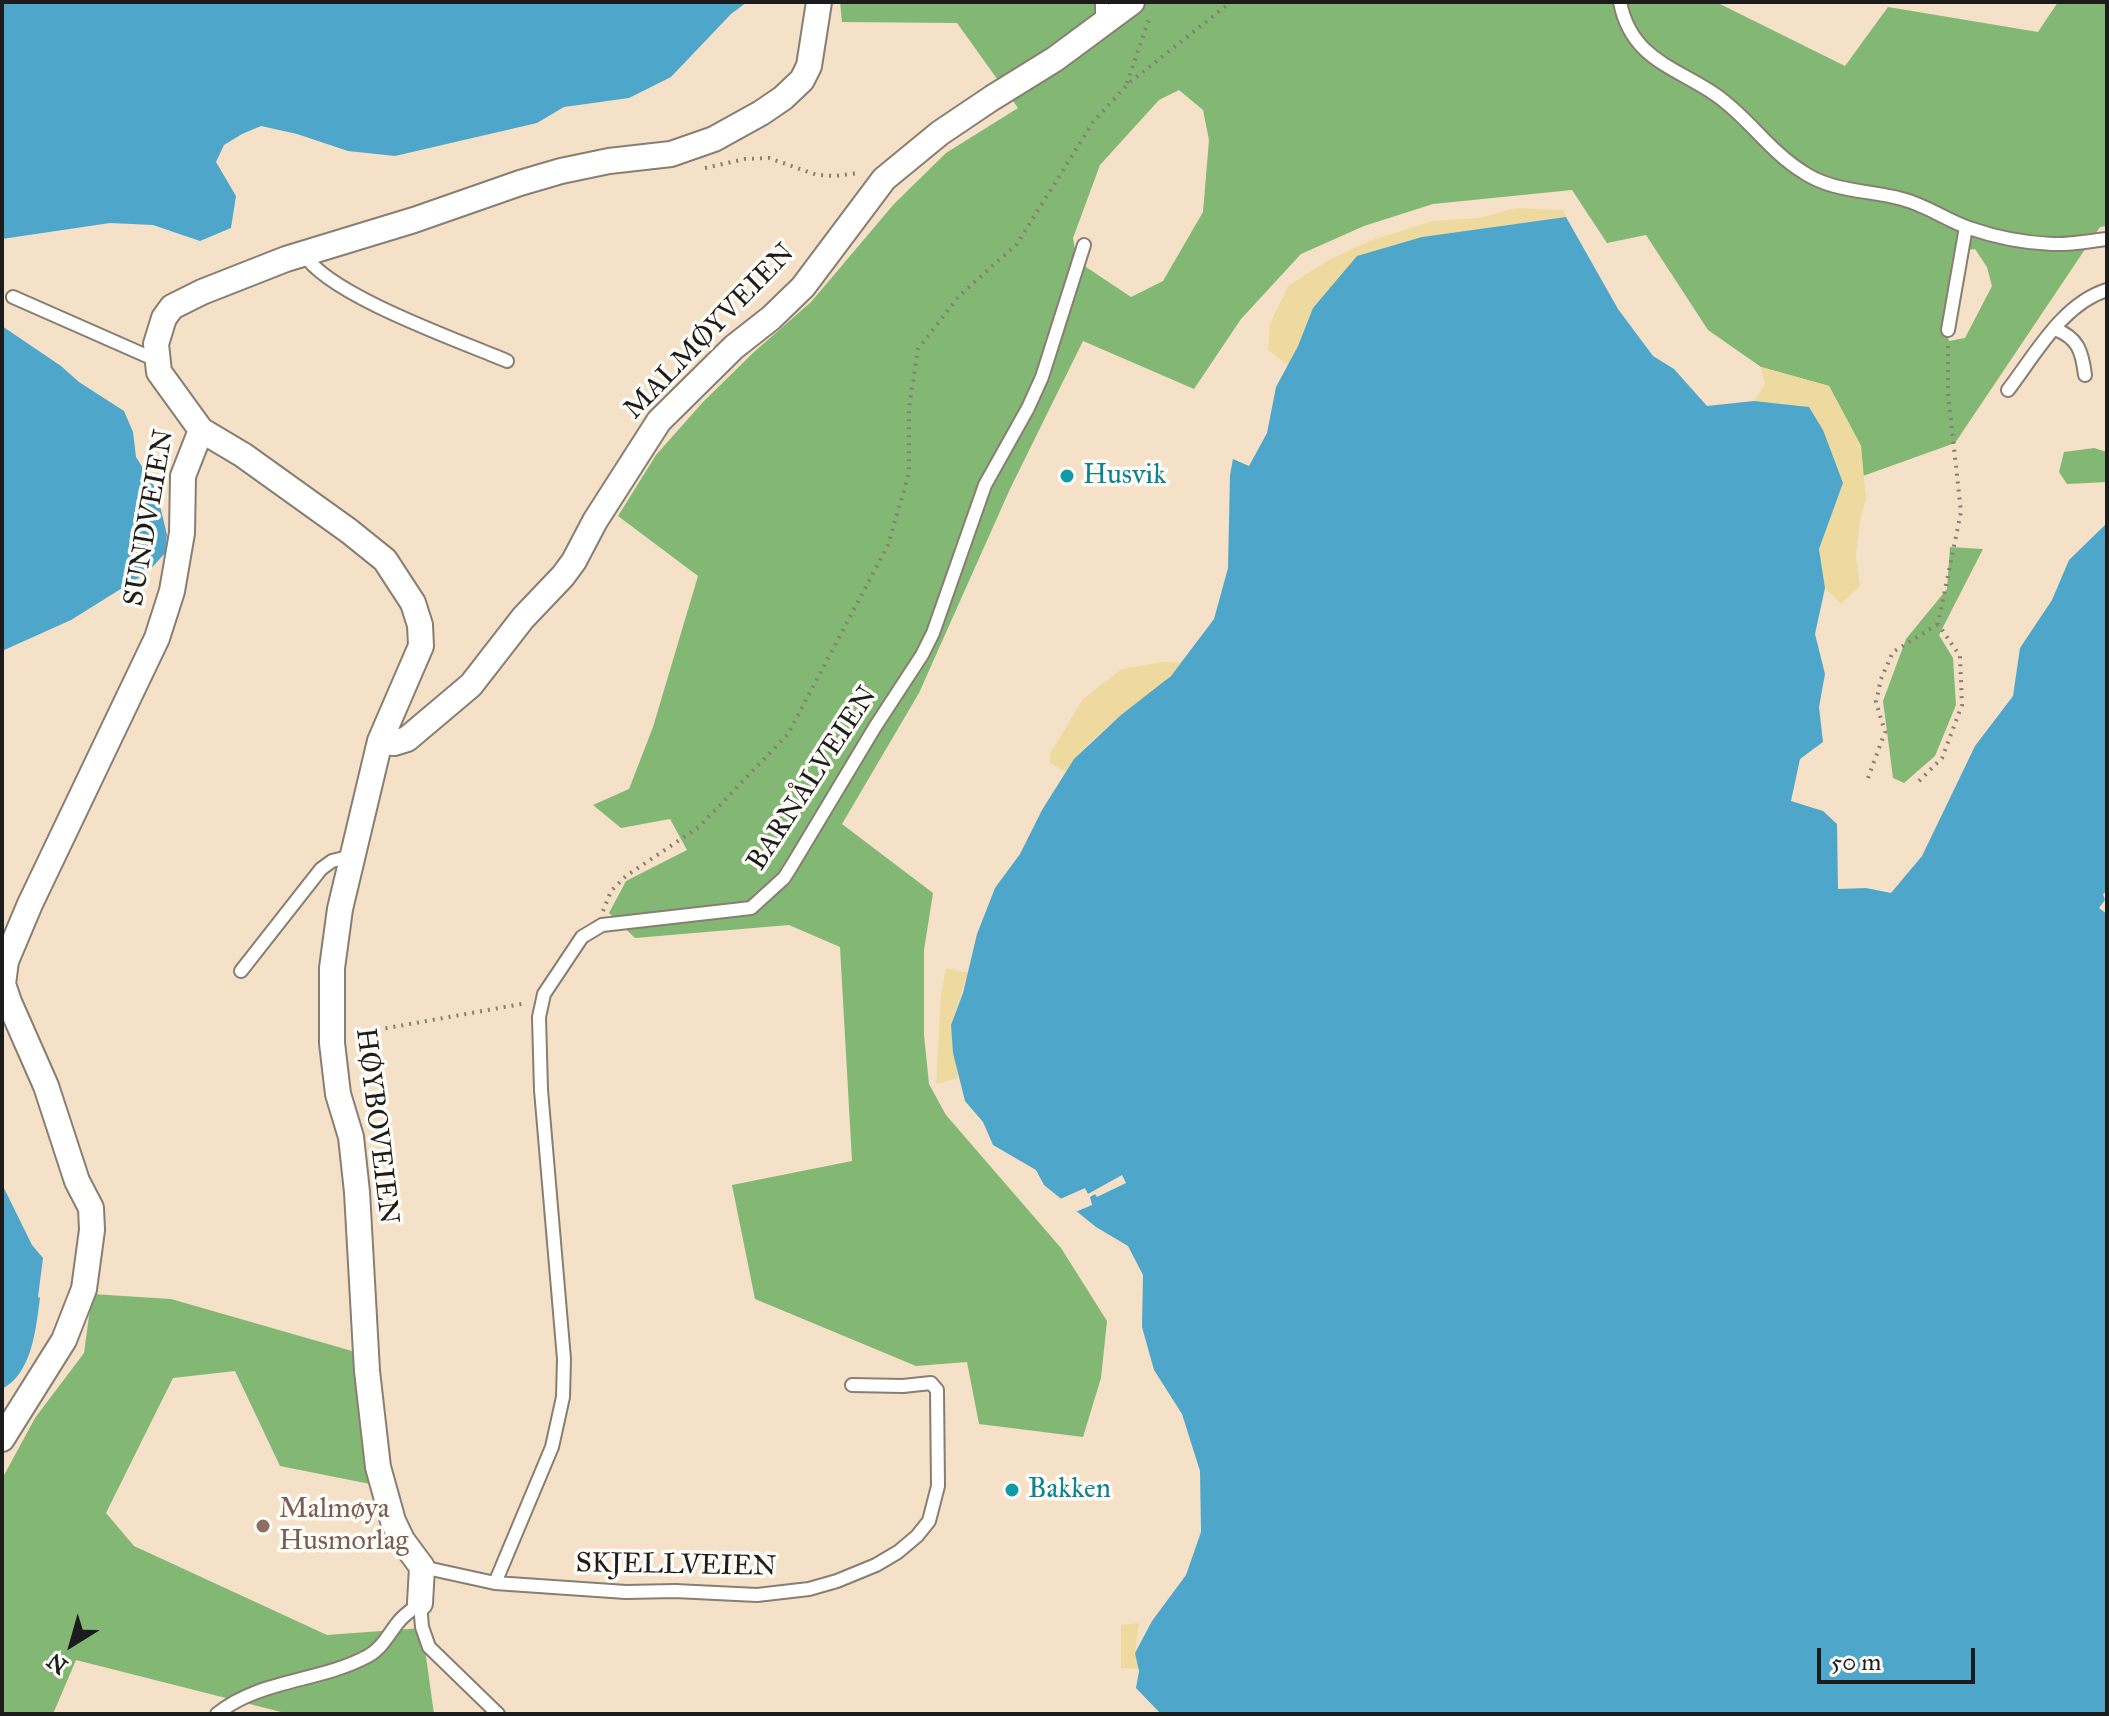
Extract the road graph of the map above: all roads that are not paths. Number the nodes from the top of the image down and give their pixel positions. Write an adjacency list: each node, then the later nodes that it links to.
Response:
1 (819, 2): 8 (street)
2 (1620, 2): 5 (lane)
3 (1141, 9): 4 (street, MALMØYVEIEN)
4 (1102, 13): 18 (street, MALMØYVEIEN)
5 (1966, 227): 6 (lane); 12 (lane)
6 (2107, 239)
7 (1084, 245): 24 (lane, BARNÅLVEIEN)
8 (304, 254): 13 (street); 14 (lane)
9 (2107, 290): 11 (lane)
10 (13, 297): 13 (lane)
11 (2055, 329): 15 (lane); 16 (lane)
12 (1948, 330)
13 (156, 360): 17 (street, SUNDVEIEN)
14 (507, 361)
15 (2085, 375)
16 (2008, 390)
17 (201, 430): 18 (street, HØYBOVEIEN); 22 (street, SUNDVEIEN)
18 (380, 741): 19 (street, HØYBOVEIEN)
19 (352, 856): 20 (lane); 23 (street, HØYBOVEIEN)
20 (241, 971)
21 (852, 1385): 24 (lane, SKJELLVEIEN)
22 (2, 1439)
23 (422, 1567): 24 (lane, SKJELLVEIEN); 25 (street)
24 (495, 1583)
25 (420, 1603): 26 (lane); 27 (lane)
26 (217, 1714)
27 (498, 1714)

